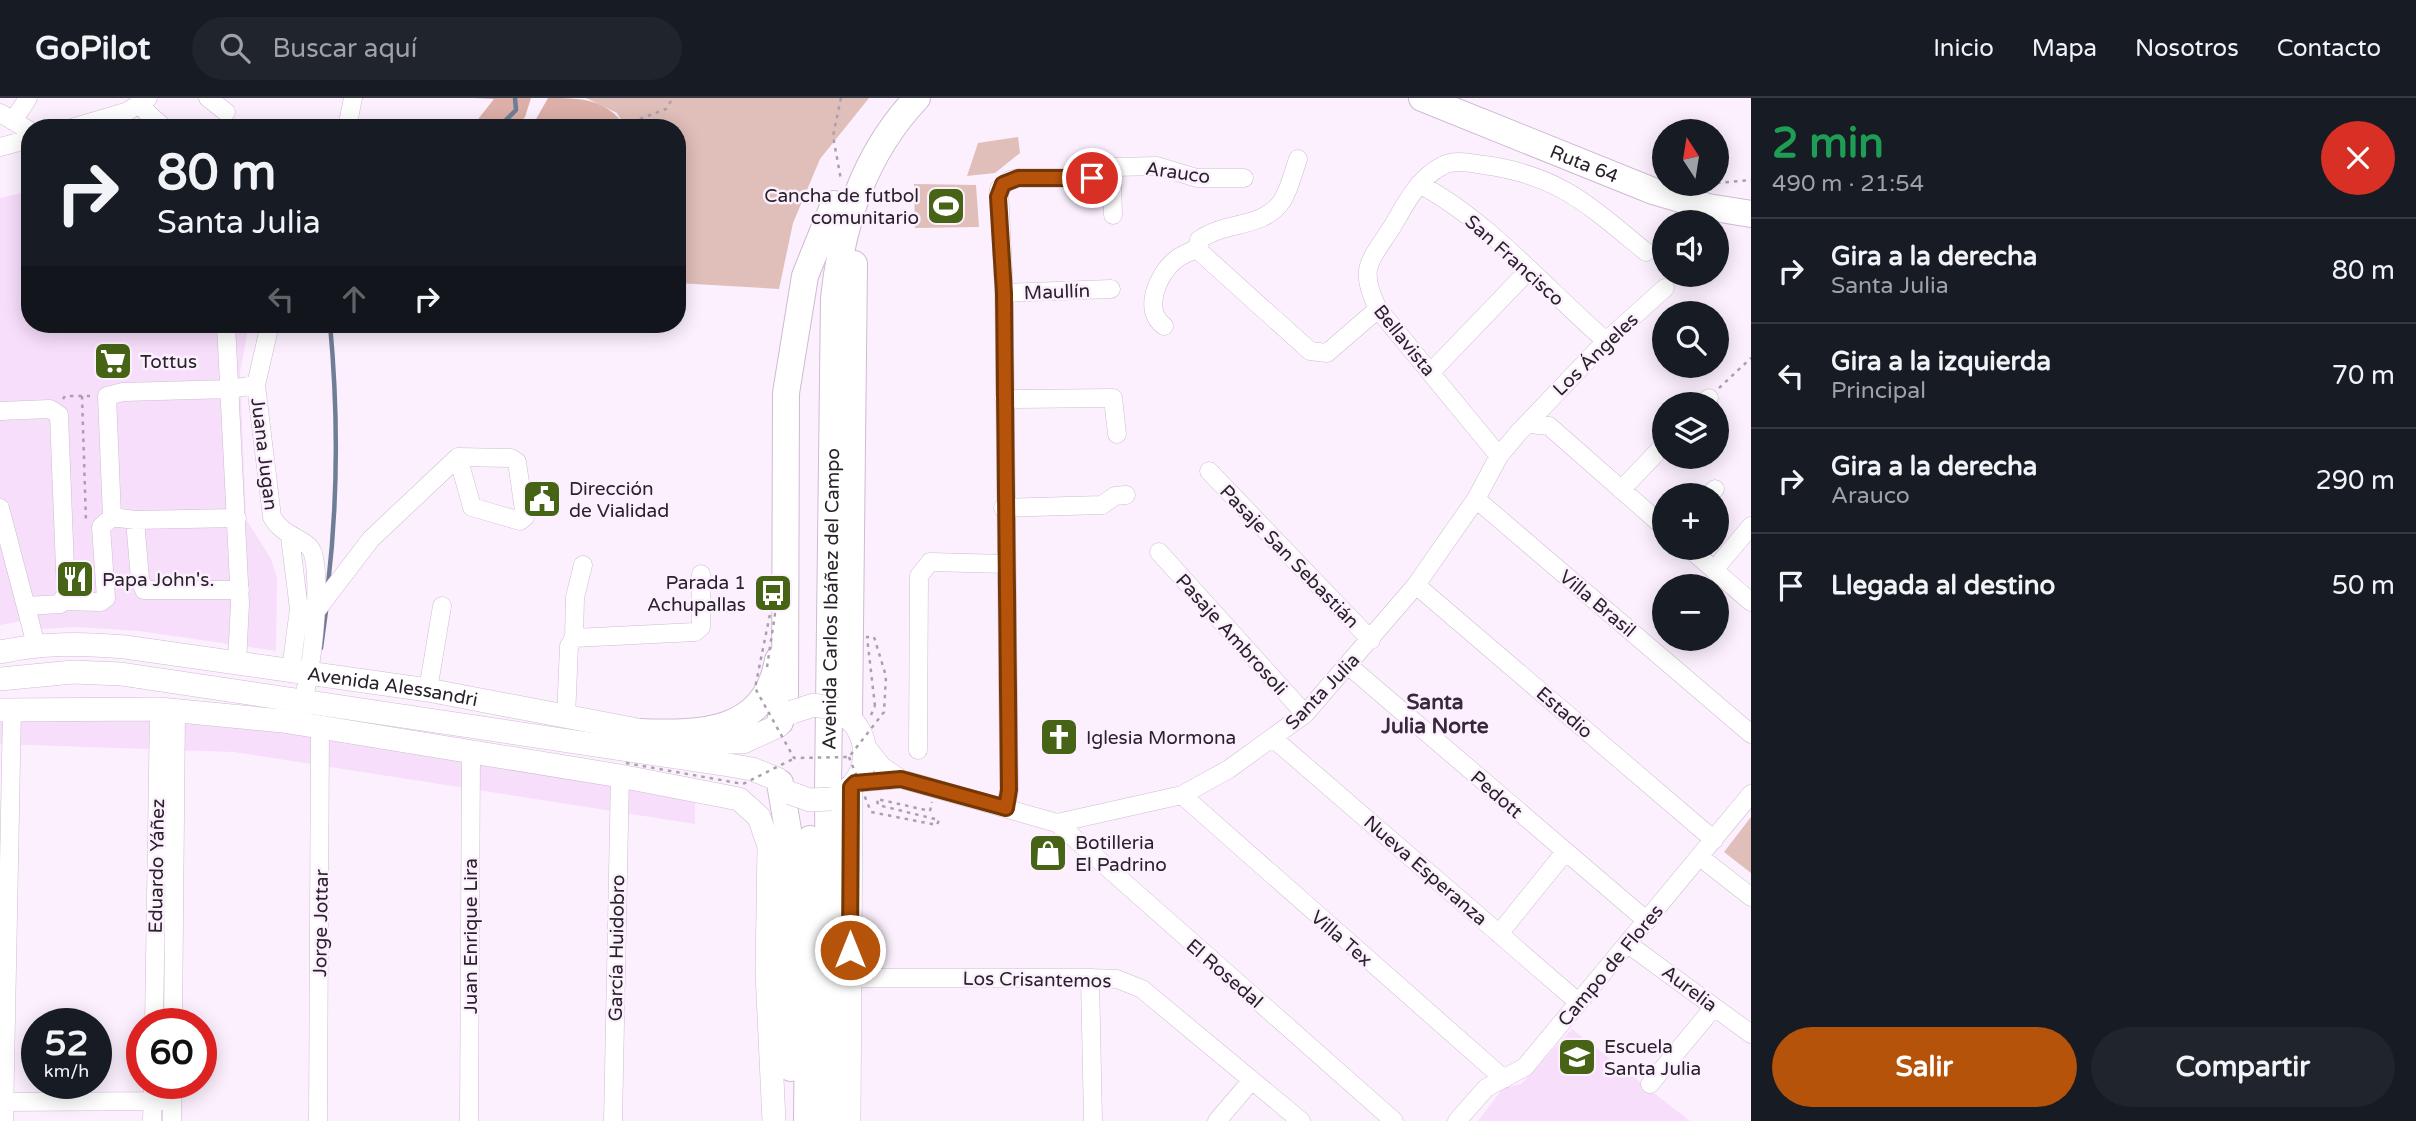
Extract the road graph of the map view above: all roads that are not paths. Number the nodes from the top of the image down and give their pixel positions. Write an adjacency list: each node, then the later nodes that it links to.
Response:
1 (28, 98): 10 (street)
2 (208, 98): 9 (street)
3 (353, 98): 13 (street)
4 (893, 98): 22 (highway, Avenida Carlos Ibáñez del Campo)
5 (917, 98): 15 (highway, Avenida Carlos Ibáñez del Campo)
6 (1422, 98): 25 (highway, Ruta 64)
7 (1471, 98): 18 (highway, Ruta 64)
8 (145, 100): 11 (street); 12 (street)
9 (226, 112)
10 (6, 117)
11 (95, 119)
12 (158, 119)
13 (349, 119)
14 (21, 141): 16 (street)
15 (882, 143): 89 (highway); 139 (highway, Avenida Carlos Ibáñez del Campo)
16 (0, 147)
17 (1298, 159): 28 (street)
18 (1652, 173)
19 (1101, 175): 20 (street, Arauco); 26 (street); 32 (street, Arauco)
20 (1244, 178)
21 (1419, 184): 27 (street, Bellavista); 29 (street, San Francisco); 33 (street, Bellavista)
22 (838, 193): 73 (highway); 138 (highway, Avenida Carlos Ibáñez del Campo)
23 (1729, 193): 24 (highway)
24 (1751, 197)
25 (1751, 214)
26 (1113, 215)
27 (1646, 252)
28 (1201, 253): 33 (street); 34 (street)
29 (1528, 271): 37 (street, San Francisco); 38 (street)
30 (1665, 288): 37 (street, Los Ángeles)
31 (1111, 289): 32 (street, Maullín)
32 (1004, 293): 41 (street)
33 (1377, 309): 38 (street, Bellavista)
34 (1164, 326)
35 (227, 333): 40 (street)
36 (268, 333): 39 (street, Juana Jugan)
37 (1606, 341): 43 (street, Los Ángeles)
38 (1431, 372): 45 (street, Bellavista)
39 (257, 385): 40 (street); 59 (street, Juana Jugan)
40 (230, 389): 54 (street); 56 (street)
41 (1004, 399): 44 (street); 53 (street)
42 (0, 411): 68 (street)
43 (1530, 424): 45 (street, Santa Julia); 49 (street)
44 (1117, 434)
45 (1499, 456): 51 (street, Santa Julia)
46 (458, 457): 46 (street); 72 (street)
47 (1652, 458): 49 (street)
48 (1209, 471): 76 (street, Pasaje San Sebastián)
49 (1621, 490): 55 (street)
50 (1126, 495): 53 (street)
51 (1476, 499): 66 (street, Santa Julia); 96 (street, Villa Brasil)
52 (0, 508): 70 (street)
53 (1003, 508): 62 (street)
54 (112, 517): 57 (street); 68 (street)
55 (1652, 517)
56 (237, 518): 57 (street); 67 (street)
57 (135, 520): 67 (street)
58 (1751, 526): 64 (street)
59 (289, 537): 72 (street); 74 (street)
60 (1159, 552): 90 (street, Pasaje Ambrosoli)
61 (1703, 560): 64 (street)
62 (1006, 564): 99 (street); 107 (street)
63 (583, 565): 75 (street)
64 (1714, 569): 69 (street)
65 (701, 574): 75 (street)
66 (1416, 585): 76 (street, Santa Julia); 109 (street, Estadio)
67 (240, 590): 80 (street)
68 (64, 601): 70 (street)
69 (1751, 601)
70 (27, 606): 78 (street)
71 (442, 606): 84 (street)
72 (316, 611): 74 (street); 82 (street)
73 (785, 617): 92 (highway); 95 (highway)
74 (298, 624): 82 (street)
75 (574, 638): 91 (street)
76 (1371, 640): 81 (street, Santa Julia)
77 (78, 642): 78 (main road, Avenida Alessandri); 80 (main road, Avenida Alessandri); 83 (main road)
78 (36, 645): 79 (main road, Avenida Alessandri)
79 (0, 652)
80 (237, 663): 82 (main road, Avenida Alessandri)
81 (1349, 666): 90 (street, Santa Julia); 110 (street, Pedott)
82 (300, 672): 84 (main road, Avenida Alessandri); 85 (street)
83 (7, 678): 85 (main road, Avenida Alessandri); 87 (main road)
84 (428, 690): 91 (main road, Avenida Alessandri)
85 (303, 703): 93 (street); 103 (main road, Avenida Alessandri)
86 (6, 709): 87 (main road); 129 (street)
87 (61, 709): 88 (main road)
88 (168, 709): 93 (main road); 120 (street, Eduardo Yáñez); 121 (street, Eduardo Yáñez)
89 (843, 713): 92 (main road, bridge); 98 (main road)
90 (1305, 715): 97 (street, Santa Julia)
91 (565, 717): 95 (main road, Avenida Alessandri)
92 (783, 720): 95 (main road, Avenida Alessandri); 103 (main road)
93 (283, 721): 94 (main road)
94 (320, 726): 100 (main road); 133 (street, Jorge Jottar)
95 (636, 732)
96 (1751, 734)
97 (1274, 739): 106 (street, Santa Julia); 114 (street, Nueva Esperanza)
98 (857, 750): 102 (street, Santa Julia); 104 (main road)
99 (918, 750)
100 (471, 751): 101 (main road); 134 (street, Juan Enrique Lira)
101 (623, 770): 135 (street, García Huidobro); 136 (main road)
102 (901, 779): 104 (street, Santa Julia); 107 (street, Santa Julia)
103 (782, 785): 104 (main road, bridge); 137 (highway)
104 (853, 785): 116 (main road)
105 (1751, 794): 109 (street, Campo de Flores)
106 (1182, 795): 108 (street, Santa Julia); 123 (street, Villa Tex)
107 (1006, 808): 108 (street, Santa Julia)
108 (1057, 823): 144 (street, El Rosedal)
109 (1714, 840): 111 (street, Campo de Flores)
110 (1565, 852): 113 (street, Pedott); 114 (street)
111 (1700, 857): 112 (street); 113 (street, Campo de Flores)
112 (1751, 897)
113 (1647, 921): 115 (street, Campo de Flores)
114 (1499, 934): 118 (street, Nueva Esperanza)
115 (1628, 944): 118 (street, Campo de Flores); 119 (street, Aurelia)
116 (849, 978): 117 (street, Los Crisantemos); 140 (main road)
117 (1090, 978): 124 (street, Los Crisantemos); 141 (street)
118 (1578, 1002): 123 (street, Campo de Flores)
119 (1714, 1007): 122 (street, Aurelia); 125 (street)
120 (155, 1008)
121 (173, 1008)
122 (1751, 1034)
123 (1504, 1079): 145 (street, Campo de Flores)
124 (1251, 1081): 142 (street); 143 (street, Los Crisantemos)
125 (1650, 1084)
126 (126, 1094): 129 (street)
127 (153, 1099): 131 (street)
128 (172, 1099): 132 (street)
129 (2, 1102): 130 (street)
130 (4, 1121)
131 (152, 1121)
132 (172, 1121)
133 (318, 1121)
134 (469, 1121)
135 (613, 1121)
136 (774, 1121)
137 (793, 1121)
138 (807, 1121)
139 (830, 1121)
140 (849, 1121)
141 (1093, 1121)
142 (1217, 1121)
143 (1301, 1121)
144 (1394, 1121)
145 (1457, 1121)

